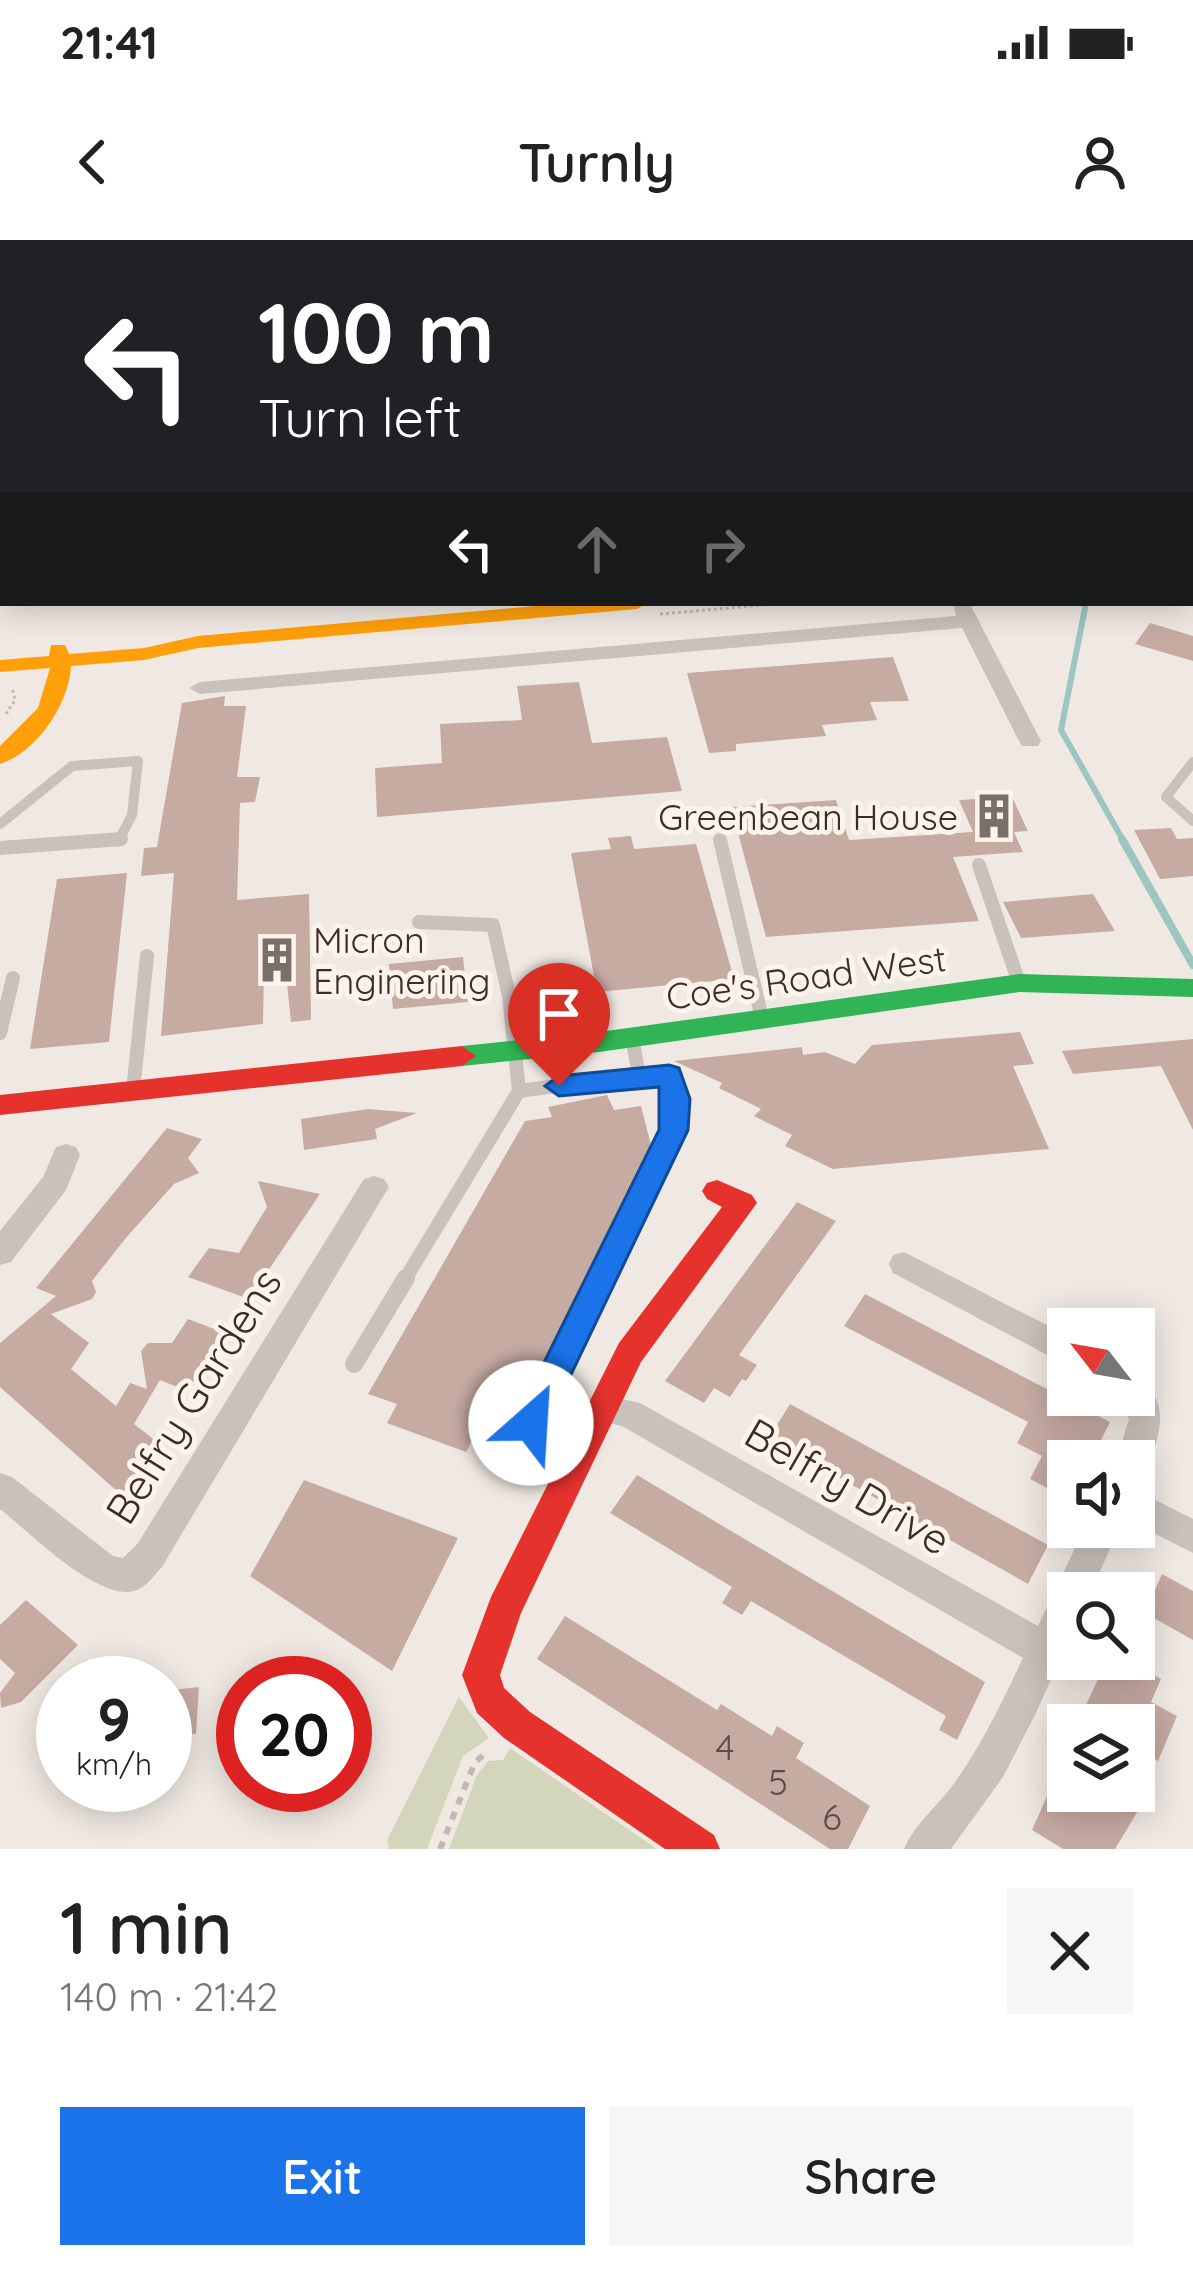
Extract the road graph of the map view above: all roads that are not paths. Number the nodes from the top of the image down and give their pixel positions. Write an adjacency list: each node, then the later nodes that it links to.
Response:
1 (603, 606): 3 (street)
2 (964, 612): 7 (street); 9 (street)
3 (198, 642): 5 (street); 5 (street)
4 (0, 656): 5 (street)
5 (52, 662): 6 (street); 8 (street); 10 (street)
6 (0, 666)
7 (200, 688)
8 (0, 737)
9 (1030, 741)
10 (0, 758)
11 (1193, 762): 12 (lane)
12 (1193, 821)
13 (0, 824): 15 (lane)
14 (720, 840): 22 (lane)
15 (0, 848)
16 (979, 865): 20 (lane)
17 (419, 922): 25 (lane)
18 (147, 956): 27 (lane)
19 (14, 978): 23 (lane)
20 (1019, 983): 21 (street, Coe's Road West); 22 (street, Coe's Road West)
21 (1193, 988)
22 (761, 1019): 24 (street, Coe's Road West)
23 (0, 1033)
24 (632, 1038): 25 (street, Coe's Road West); 26 (lane)
25 (514, 1051): 27 (street, Coe's Road West); 28 (lane)
26 (638, 1075): 28 (lane); 38 (lane)
27 (133, 1091): 29 (street, Coe's Road West)
28 (519, 1091): 36 (lane)
29 (0, 1106)
30 (66, 1155): 33 (street)
31 (374, 1186): 39 (street, Belfry Gardens)
32 (717, 1191): 37 (street)
33 (0, 1253)
34 (904, 1264): 35 (street)
35 (1047, 1341)
36 (354, 1364)
37 (603, 1409): 43 (street, Belfry Drive); 44 (street)
38 (511, 1465)
39 (0, 1488)
40 (1155, 1516): 41 (street)
41 (1193, 1537)
42 (1047, 1646): 43 (street)
43 (1045, 1650): 45 (street)
44 (700, 1849)
45 (924, 1849)

